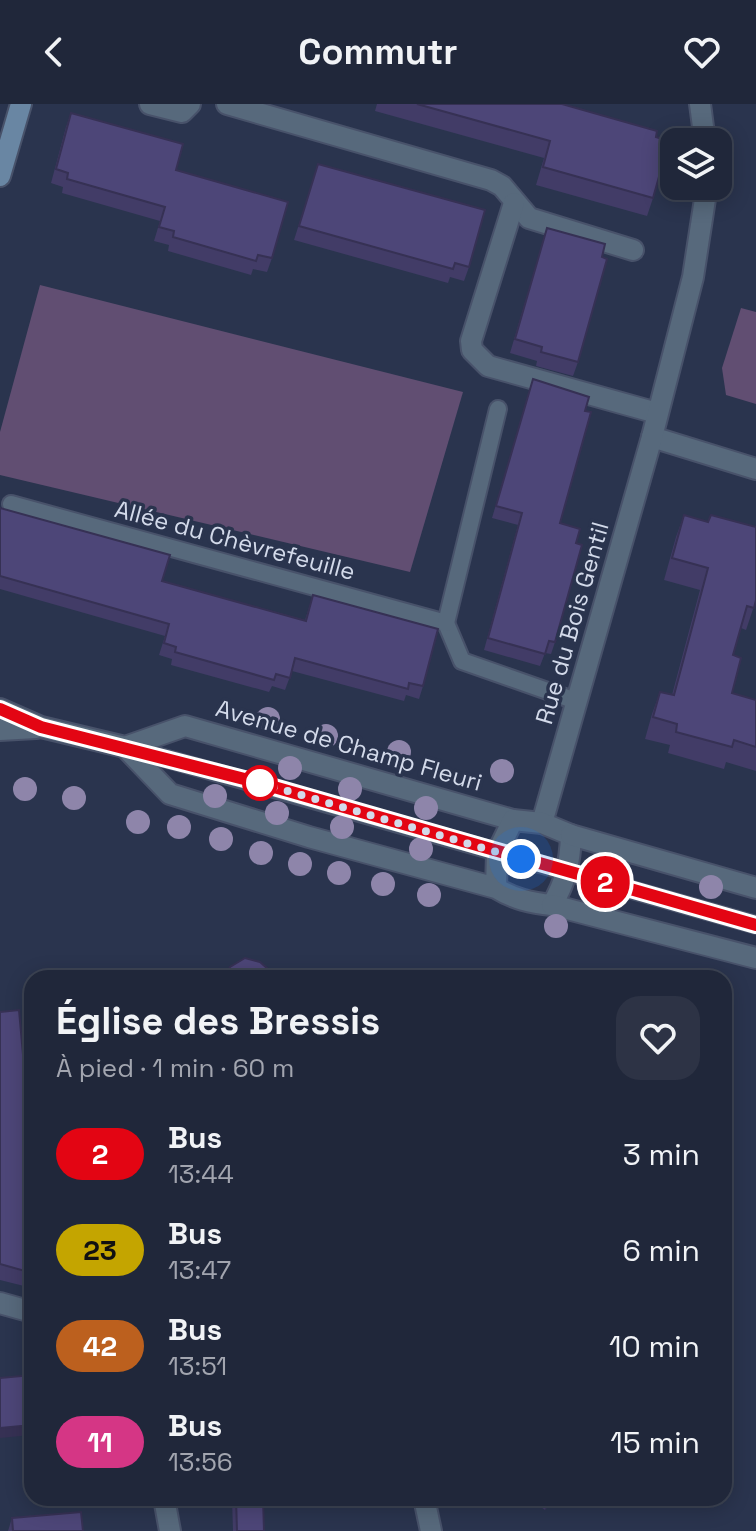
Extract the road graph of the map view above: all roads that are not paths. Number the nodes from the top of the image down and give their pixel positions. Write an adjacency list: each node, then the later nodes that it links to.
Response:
1 (150, 104): 2 (street)
2 (190, 104)
3 (227, 104): 9 (street)
4 (700, 104): 6 (street)
5 (20, 105): 7 (main road)
6 (703, 128)
7 (0, 176)
8 (705, 200): 12 (street, Rue du Bois Gentil)
9 (514, 203): 10 (street); 12 (street)
10 (633, 250)
11 (498, 409): 16 (lane)
12 (657, 413): 13 (street, Rue du Bois Gentil)
13 (652, 437): 14 (street); 17 (street, Rue du Bois Gentil)
14 (756, 469)
15 (11, 504): 16 (lane, Allée du Chèvrefeuille)
16 (446, 623): 17 (lane)
17 (576, 701): 23 (street, Rue du Bois Gentil)
18 (0, 709): 19 (street)
19 (41, 727): 20 (street); 21 (street)
20 (0, 730)
21 (125, 747): 22 (street, Avenue de Champ Fleuri); 25 (lane); 27 (street)
22 (513, 820): 23 (street, Avenue de Champ Fleuri); 25 (street)
23 (542, 823): 24 (street, Avenue de Champ Fleuri)
24 (571, 835): 26 (street); 28 (street, Avenue de Champ Fleuri)
25 (497, 853): 26 (lane); 27 (street)
26 (569, 871): 29 (street); 30 (lane)
27 (496, 888): 29 (street)
28 (756, 888)
29 (552, 905): 31 (street)
30 (756, 925)
31 (756, 958)
32 (0, 1303): 33 (street)
33 (24, 1310)
34 (165, 1506): 36 (street)
35 (426, 1506): 37 (street)
36 (170, 1531)
37 (431, 1531)

